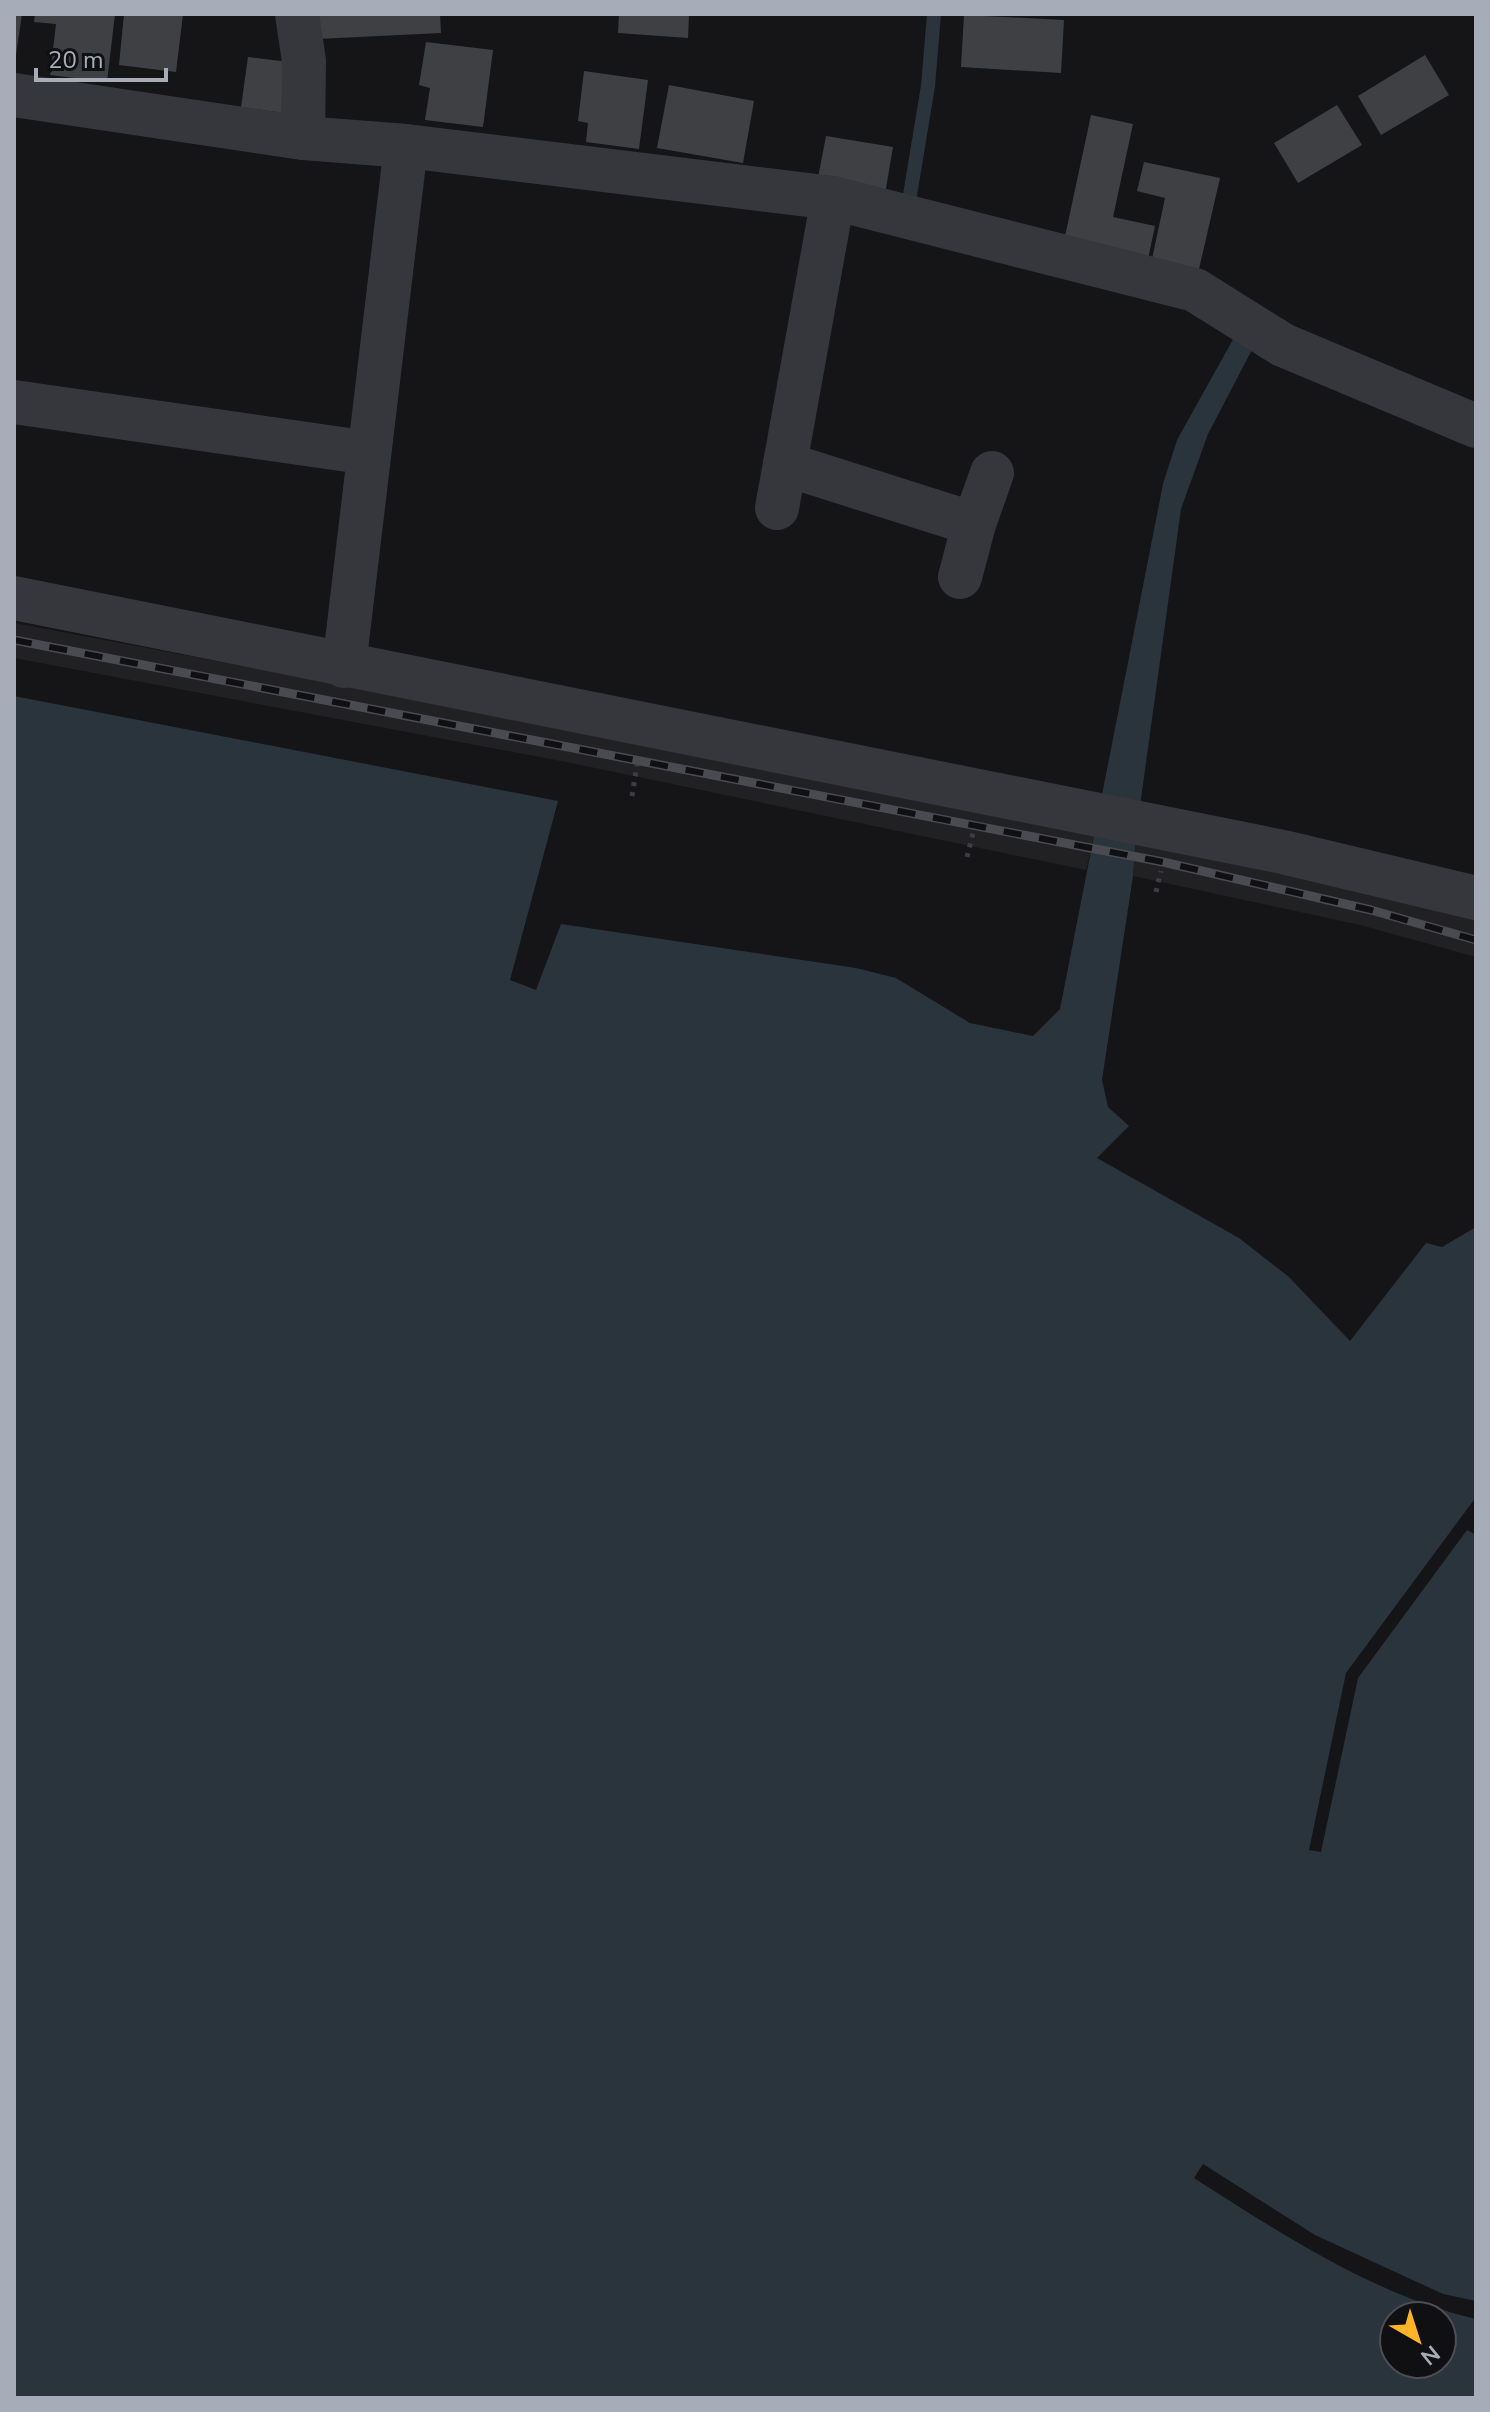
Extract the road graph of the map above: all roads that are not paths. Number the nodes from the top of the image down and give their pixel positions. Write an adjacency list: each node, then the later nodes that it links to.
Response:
1 (297, 14): 3 (street)
2 (14, 95): 3 (street)
3 (303, 138): 4 (street)
4 (406, 146): 5 (street); 8 (street)
5 (833, 198): 7 (street); 9 (street)
6 (14, 402): 8 (street)
7 (1476, 426)
8 (369, 453): 15 (street)
9 (785, 464): 11 (street); 12 (street)
10 (992, 473): 12 (street)
11 (777, 508)
12 (974, 524): 13 (street)
13 (960, 577)
14 (14, 598): 15 (street)
15 (344, 666): 16 (street)
16 (1476, 898)

